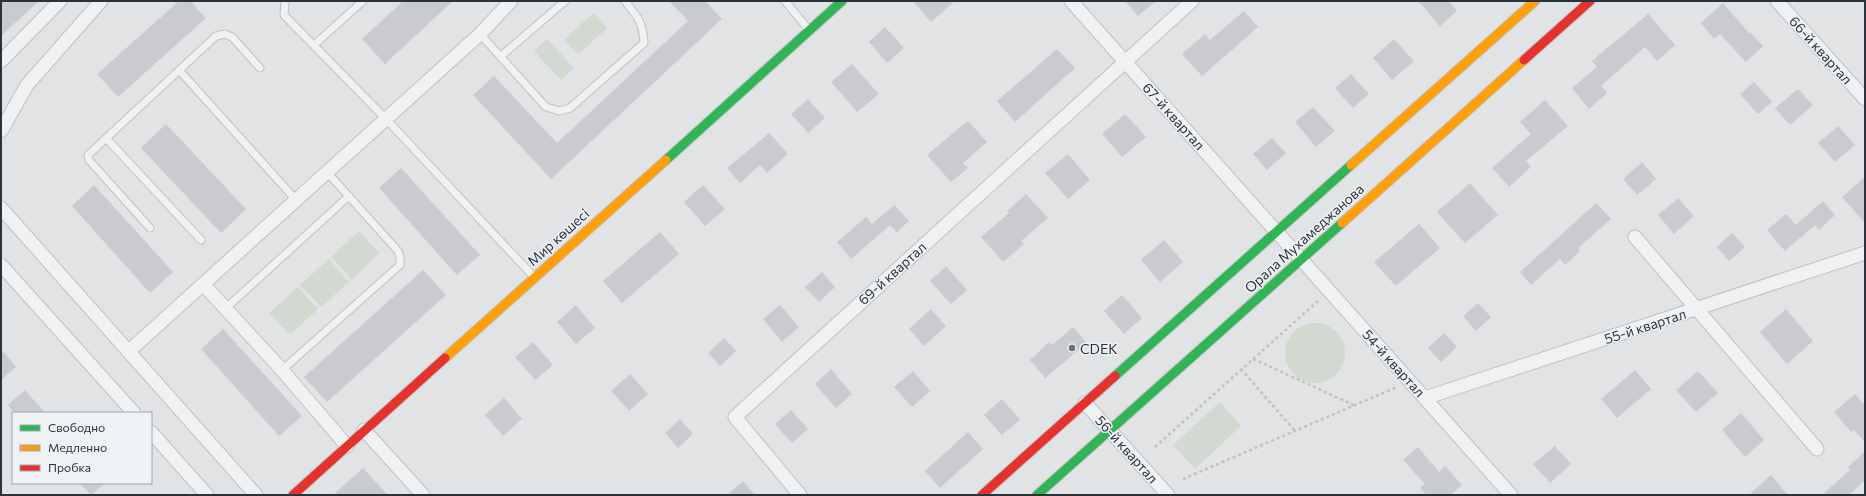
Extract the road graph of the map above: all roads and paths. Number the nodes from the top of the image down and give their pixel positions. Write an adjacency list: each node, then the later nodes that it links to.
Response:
1 (60, 1): 19 (street)
2 (101, 1): 25 (street)
3 (286, 1): 17 (lane)
4 (363, 1): 17 (lane)
5 (511, 1): 16 (street)
6 (565, 1): 18 (lane)
7 (625, 1): 18 (lane)
8 (785, 1): 15 (lane)
9 (842, 1): 15 (street, Мир көшесі)
10 (1071, 1): 20 (street, 67-й квартал)
11 (1192, 1): 20 (street)
12 (1536, 1): 32 (street, Орала Мухамеджанова)
13 (1590, 1): 36 (street, Орала Мухамеджанова)
14 (1777, 1): 23 (street, 66-й квартал)
15 (809, 31): 38 (street, Мир көшесі)
16 (480, 34): 18 (lane); 24 (street)
17 (314, 45): 24 (lane)
18 (500, 57)
19 (1, 61)
20 (1124, 61): 32 (street, 67-й квартал); 64 (street, 69-й квартал)
21 (260, 68): 22 (lane)
22 (179, 70): 26 (lane); 29 (lane)
23 (1865, 99)
24 (386, 119): 27 (street); 38 (lane)
25 (1, 131)
26 (106, 138): 31 (lane); 34 (lane)
27 (327, 172): 28 (lane); 29 (street)
28 (349, 196): 41 (lane); 46 (lane)
29 (296, 200): 39 (street)
30 (1, 208): 43 (street)
31 (150, 228)
32 (1277, 232): 36 (street, 54-й квартал); 49 (street, Орала Мухамеджанова)
33 (1635, 236): 42 (street)
34 (201, 240)
35 (1865, 253): 42 (street, 55-й квартал)
36 (1301, 259): 48 (street, 54-й квартал); 53 (street, Орала Мухамеджанова)
37 (1, 265): 51 (street)
38 (534, 277): 52 (street, Мир көшесі)
39 (203, 284): 41 (street); 43 (street)
40 (1319, 300): 44 (path)
41 (225, 309): 46 (street)
42 (1696, 309): 48 (street, 55-й квартал); 58 (street)
43 (128, 351): 61 (street)
44 (1253, 359): 45 (path); 50 (path)
45 (1241, 369): 54 (path); 57 (path)
46 (282, 370): 56 (street)
47 (1397, 387): 50 (path)
48 (1425, 398): 68 (street, 54-й квартал)
49 (1085, 403): 53 (street, 56-й квартал); 65 (street, Орала Мухамеджанова)
50 (1355, 405): 54 (path)
51 (133, 412)
52 (364, 430): 56 (street, Мир көшесі); 63 (street)
53 (1110, 430): 66 (street, Орала Мухамеджанова); 67 (street, 56-й квартал)
54 (1295, 431): 59 (path)
55 (152, 433): 60 (street)
56 (346, 446): 62 (street, Мир көшесі)
57 (1155, 447)
58 (1817, 449)
59 (1183, 479)
60 (207, 495)
61 (256, 495)
62 (293, 495)
63 (423, 495)
64 (800, 495)
65 (982, 495)
66 (1037, 495)
67 (1168, 495)
68 (1511, 495)

